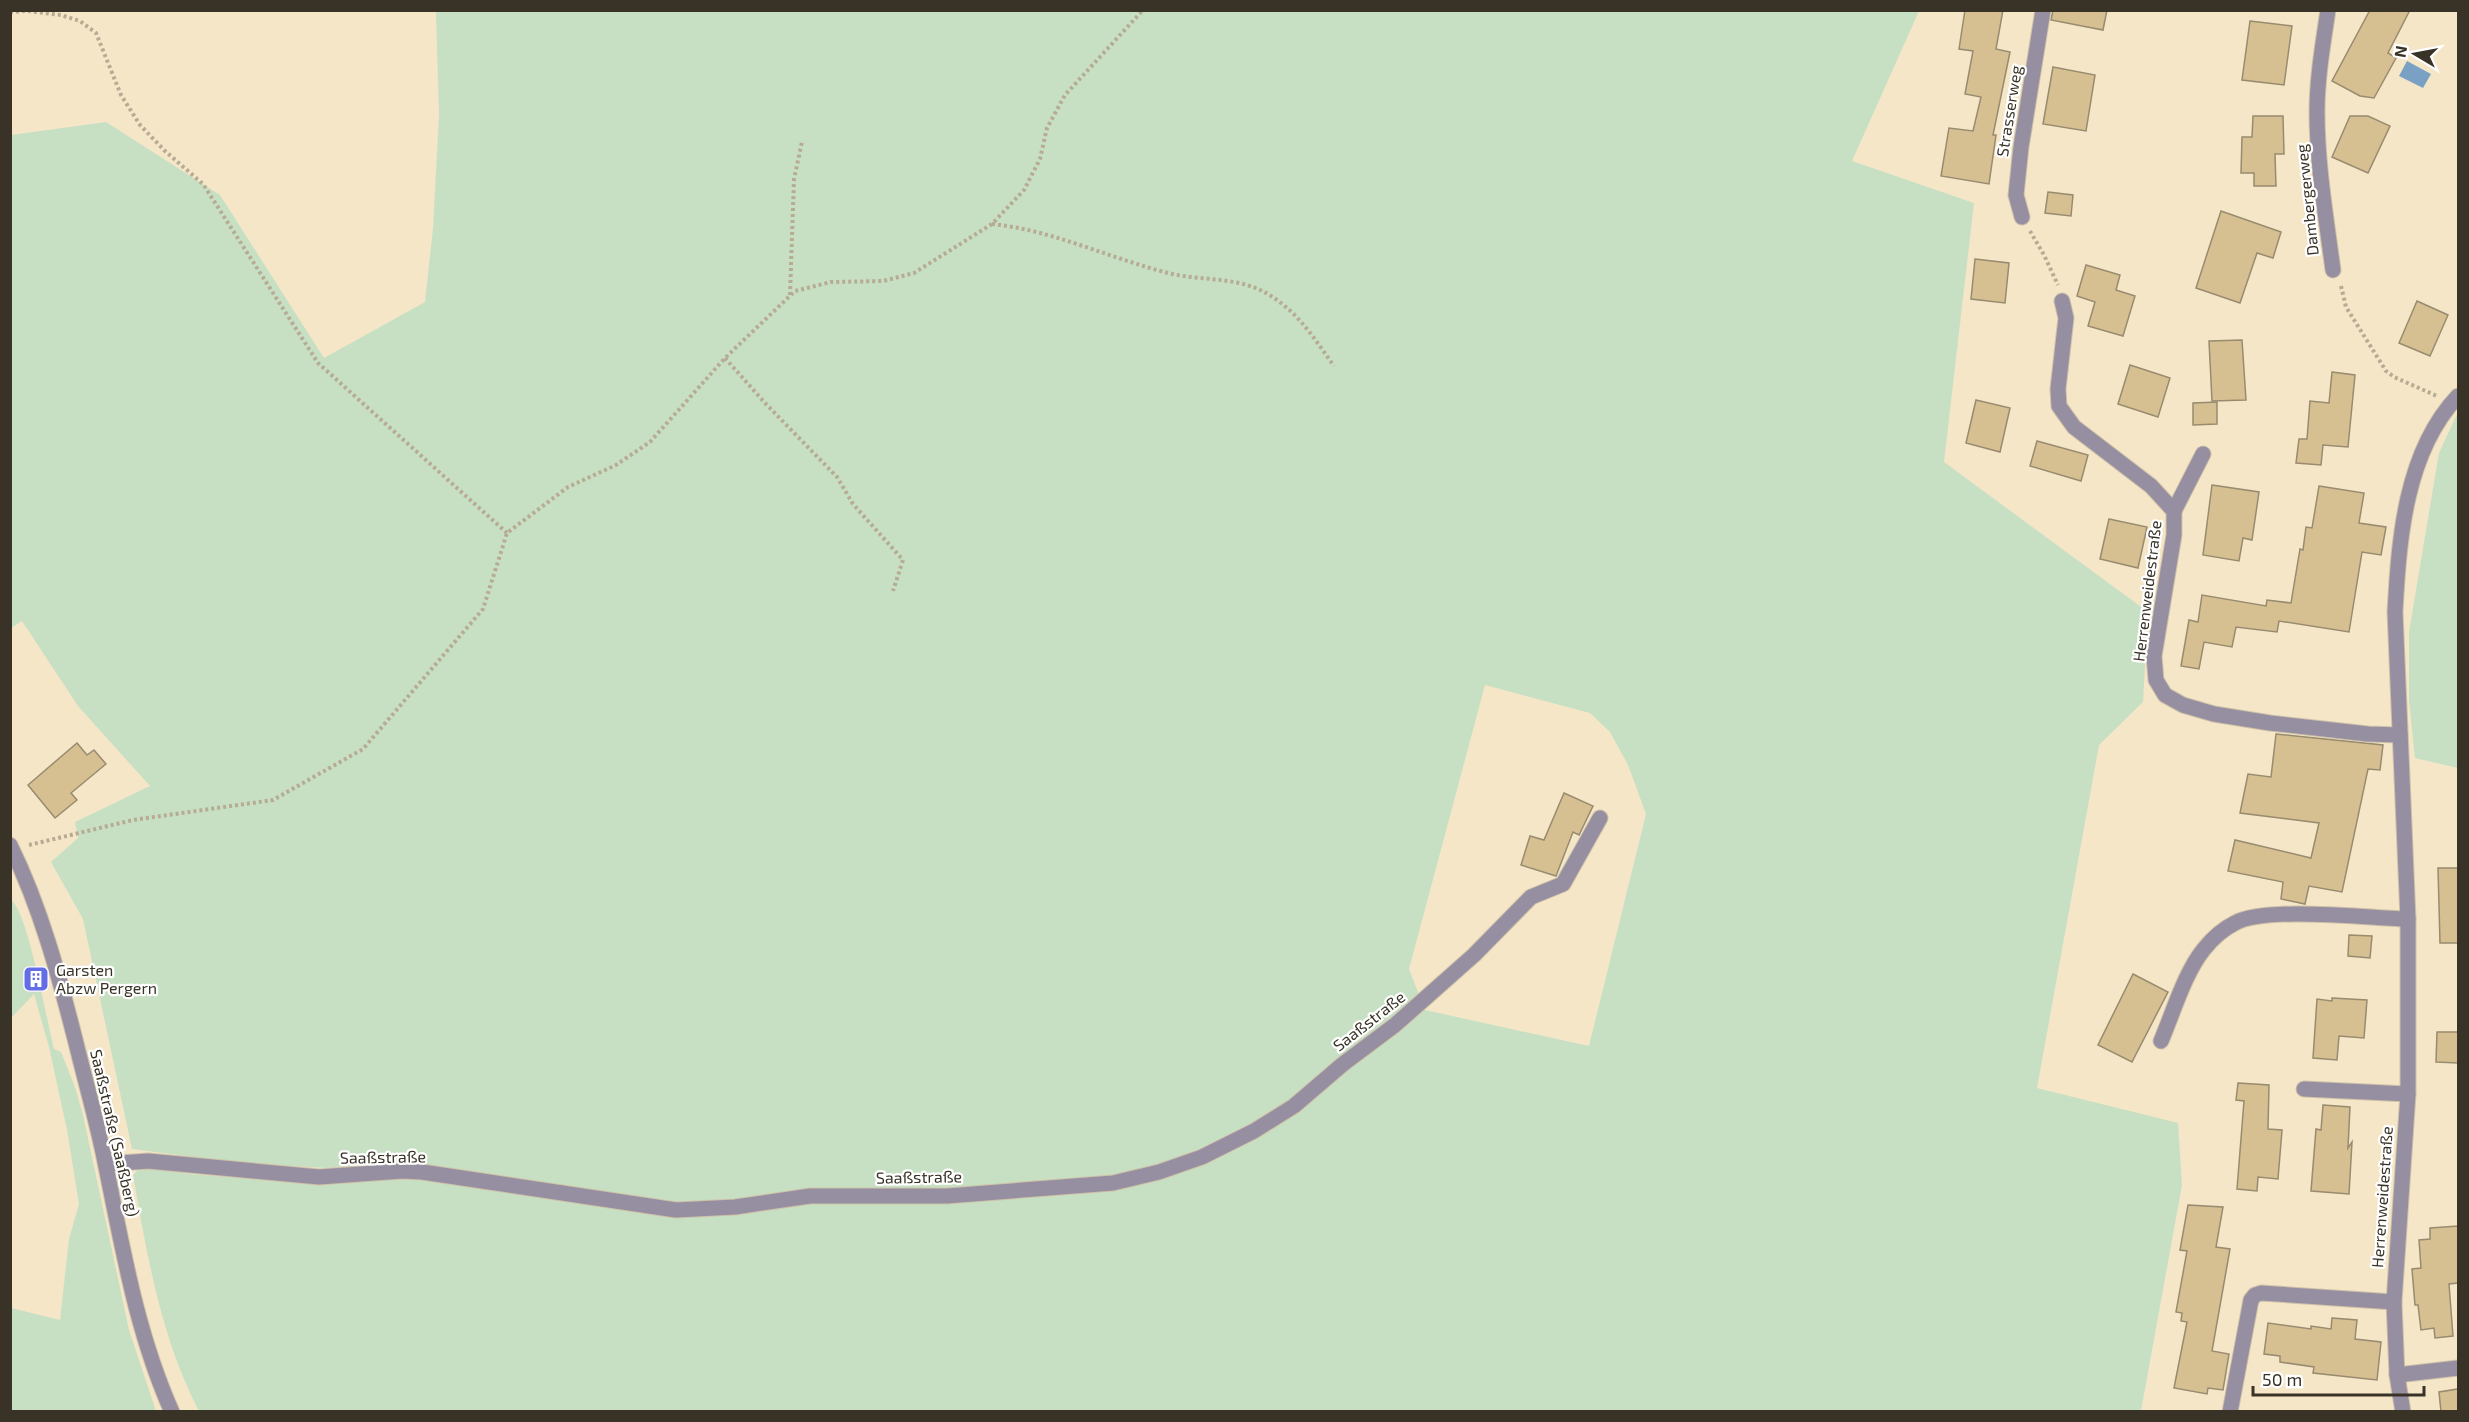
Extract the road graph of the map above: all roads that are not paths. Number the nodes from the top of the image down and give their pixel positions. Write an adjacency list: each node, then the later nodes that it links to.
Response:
1 (2043, 10): 3 (street, Strasserweg)
2 (2328, 10): 4 (street, Dambergerweg)
3 (2022, 217)
4 (2333, 270)
5 (2062, 301): 8 (street, Herrenweidestraße)
6 (2454, 401): 9 (street, Herrenweidestraße)
7 (2203, 454): 8 (street)
8 (2174, 511): 9 (street, Herrenweidestraße)
9 (2400, 735): 13 (street, Herrenweidestraße)
10 (1600, 818): 17 (street, Saaßstraße)
11 (11, 846): 12 (street)
12 (15, 866): 17 (street, Saaßstraße (Saaßberg))
13 (2408, 919): 14 (street); 16 (street, Herrenweidestraße)
14 (2161, 1041)
15 (2304, 1089): 16 (street)
16 (2408, 1094): 18 (street, Herrenweidestraße)
17 (105, 1164): 21 (street, Saaßstraße (Saaßberg))
18 (2394, 1302): 20 (street, Herrenweidestraße); 22 (street)
19 (2458, 1368): 20 (street)
20 (2397, 1375): 23 (street, Herrenweidestraße)
21 (172, 1412)
22 (2230, 1412)
23 (2403, 1412)

